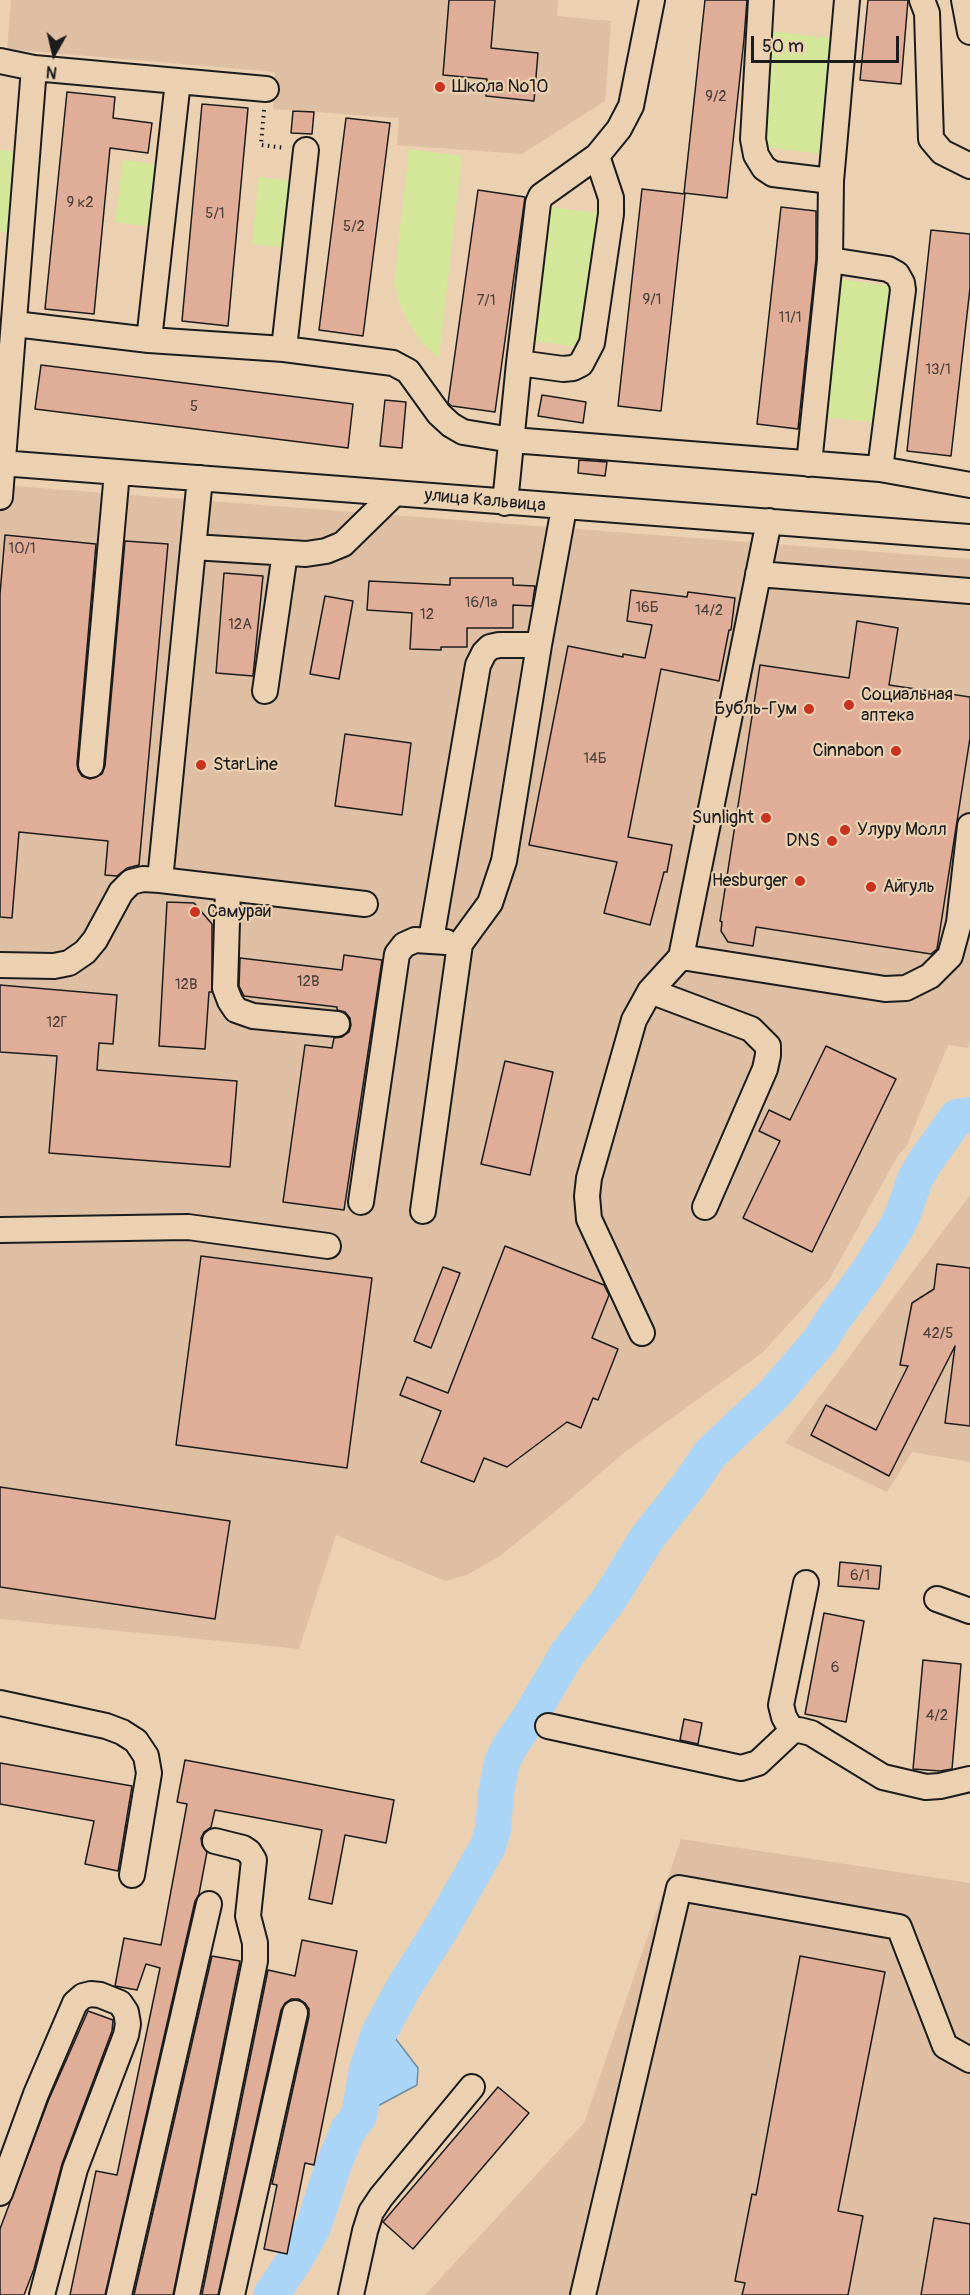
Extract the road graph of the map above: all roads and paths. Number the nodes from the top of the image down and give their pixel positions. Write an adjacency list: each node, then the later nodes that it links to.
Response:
1 (652, 0): 12 (street)
2 (762, 0): 14 (street)
3 (847, 0): 14 (street)
4 (922, 0): 13 (street)
5 (964, 0): 6 (street)
6 (970, 32)
7 (0, 61): 8 (street)
8 (34, 68): 9 (street); 16 (street)
9 (178, 81): 10 (street); 17 (street)
10 (266, 88): 11 (path)
11 (306, 150): 18 (street)
12 (597, 156): 19 (street); 19 (street)
13 (970, 166)
14 (831, 181): 15 (street)
15 (830, 260): 22 (street); 23 (street)
16 (15, 324): 17 (street); 21 (street)
17 (149, 340): 18 (street)
18 (284, 349): 20 (street)
19 (519, 363): 20 (street)
20 (512, 440): 22 (street); 29 (street)
21 (1, 464): 24 (street, улица Кальвица); 28 (street)
22 (809, 464): 23 (street)
23 (880, 469): 26 (street)
24 (117, 472): 25 (street, улица Кальвица); 39 (street)
25 (200, 478): 27 (street, улица Кальвица); 33 (street)
26 (970, 485)
27 (394, 494): 29 (street, улица Кальвица); 34 (street)
28 (0, 498)
29 (505, 503): 30 (street, улица Кальвица)
30 (564, 508): 31 (street, улица Кальвица); 37 (street)
31 (769, 521): 32 (street, улица Кальвица); 35 (street)
32 (970, 537)
33 (193, 547): 34 (street); 41 (street)
34 (285, 553): 38 (street)
35 (758, 573): 36 (street); 46 (street)
36 (970, 591)
37 (539, 645): 44 (street); 45 (street)
38 (265, 691)
39 (90, 765)
40 (970, 826): 46 (street)
41 (159, 880): 42 (street); 47 (street)
42 (228, 888): 43 (street); 49 (street)
43 (365, 904)
44 (431, 940): 45 (street); 50 (street)
45 (460, 944): 52 (street)
46 (681, 957): 48 (street)
47 (0, 965)
48 (650, 991): 51 (street); 55 (street)
49 (337, 1024)
50 (361, 1202)
51 (705, 1207)
52 (423, 1210)
53 (0, 1230): 54 (street)
54 (328, 1246)
55 (642, 1333)
56 (806, 1583): 61 (street)
57 (937, 1599): 58 (street)
58 (970, 1611)
59 (0, 1703): 64 (street)
60 (548, 1726): 61 (street)
61 (792, 1731): 62 (street)
62 (970, 1779)
63 (214, 1841): 72 (street)
64 (132, 1875)
65 (209, 1904): 71 (street)
66 (295, 2013): 73 (street)
67 (970, 2060): 75 (street)
68 (472, 2087): 74 (street)
69 (0, 2193): 70 (street)
70 (42, 2295)
71 (119, 2295)
72 (187, 2295)
73 (232, 2295)
74 (351, 2295)
75 (583, 2295)

